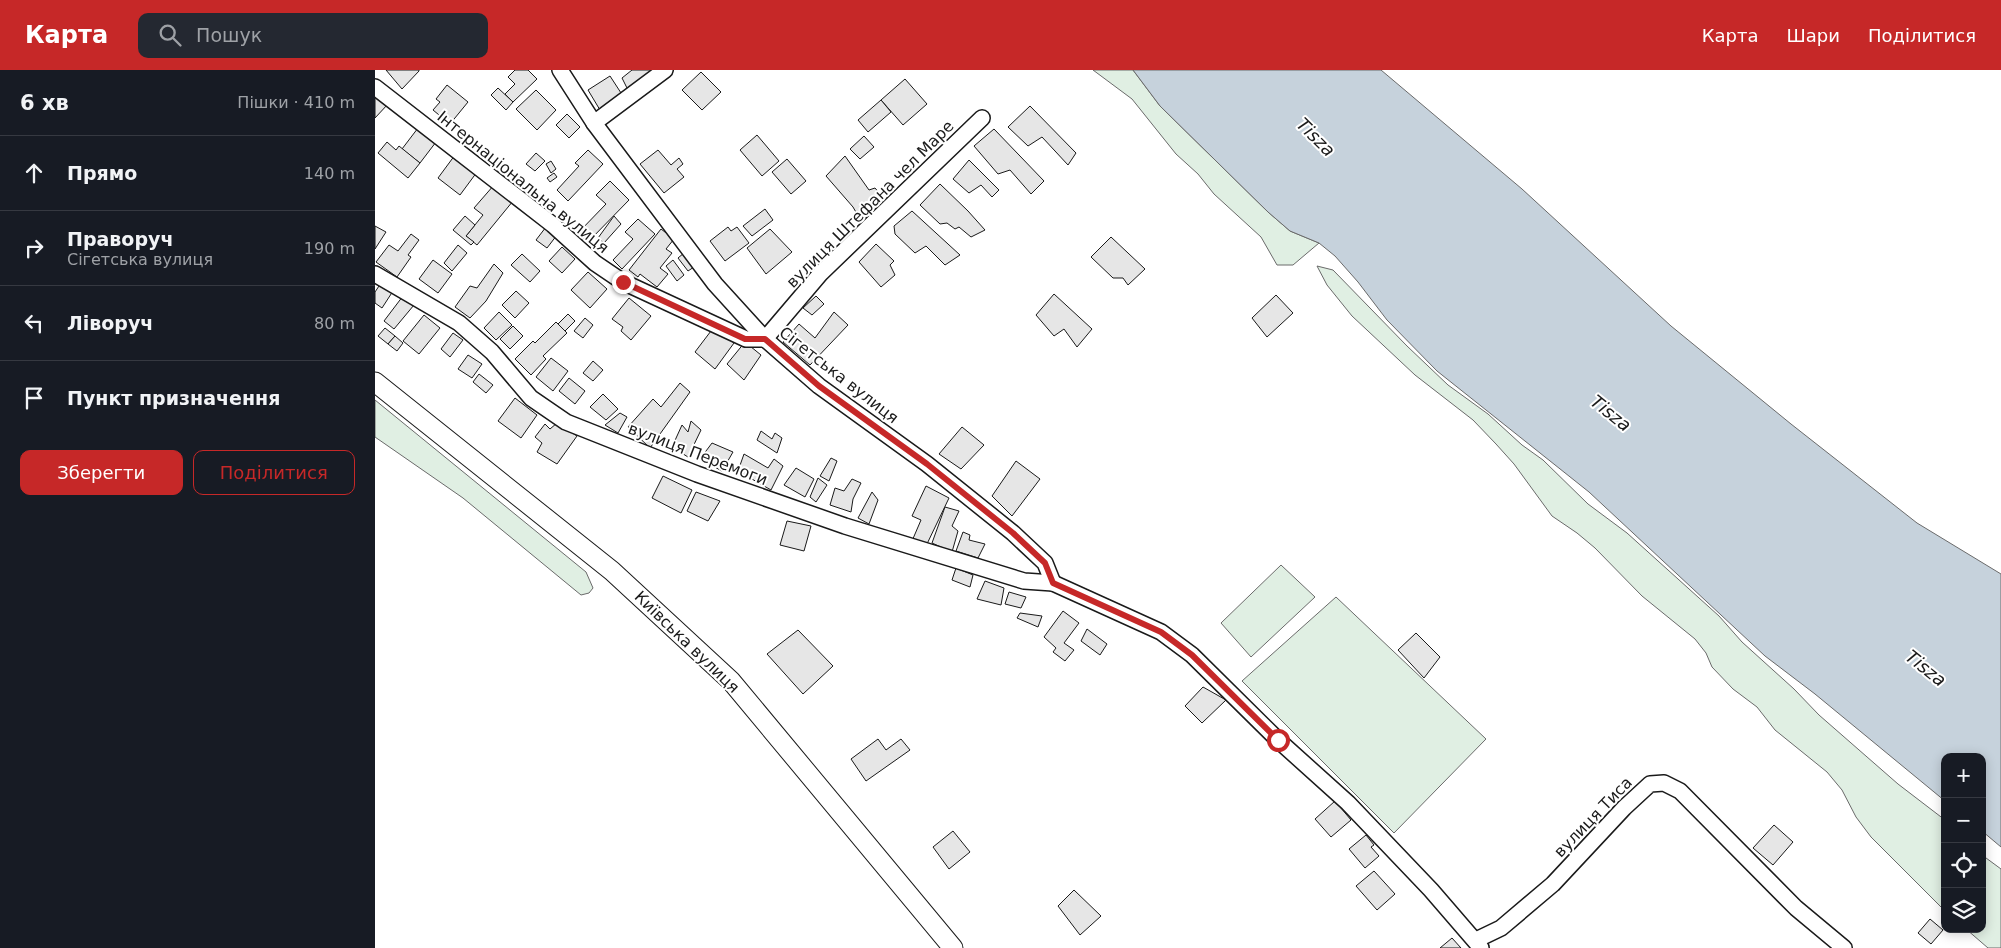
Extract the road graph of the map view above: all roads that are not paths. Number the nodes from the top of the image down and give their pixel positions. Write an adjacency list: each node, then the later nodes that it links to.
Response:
1 (560, 70): 5 (street, Сігетська вулиця)
2 (665, 70): 5 (street)
3 (375, 88): 7 (street, Інтернаціональна вулиця)
4 (982, 118): 7 (street, вулиця Штефана чел Маре)
5 (593, 123): 7 (street, Сігетська вулиця)
6 (375, 274): 9 (street, вулиця Перемоги)
7 (765, 339): 9 (street, Сігетська вулиця)
8 (375, 382): 11 (main road, Київська вулиця)
9 (1053, 583): 10 (street)
10 (1479, 944): 12 (street, вулиця Тиса)
11 (953, 948)
12 (1843, 948)

